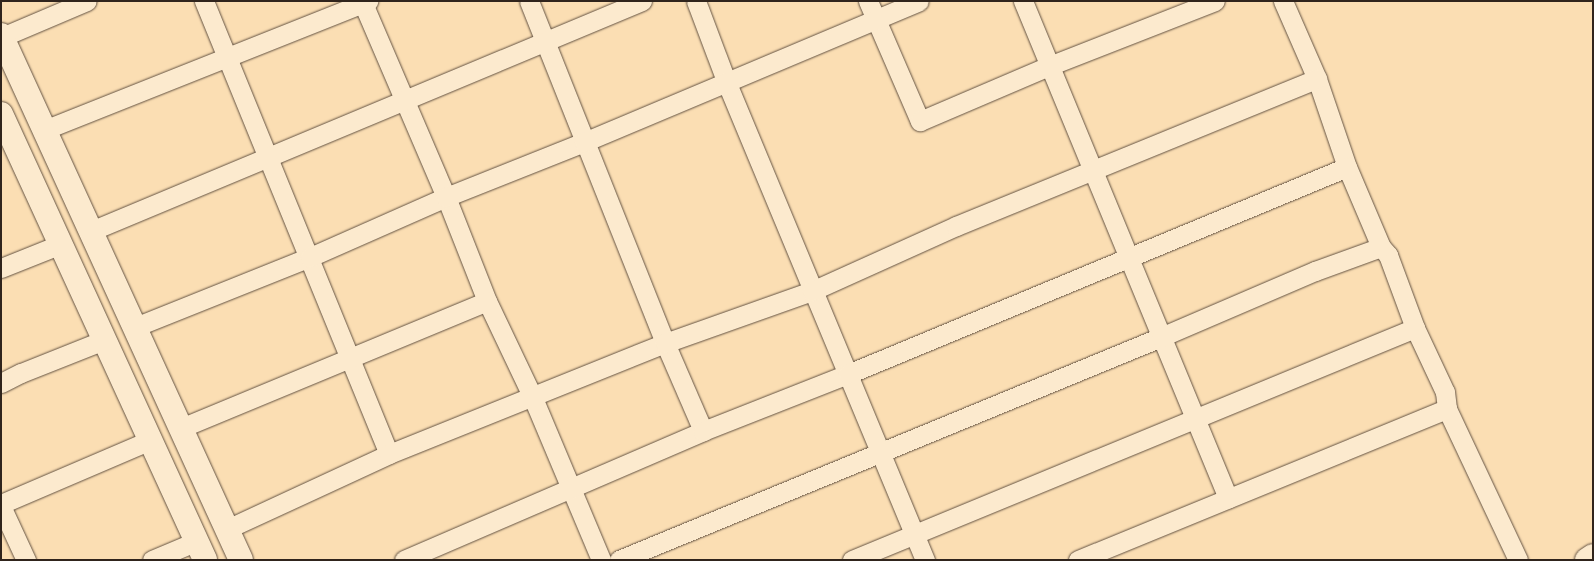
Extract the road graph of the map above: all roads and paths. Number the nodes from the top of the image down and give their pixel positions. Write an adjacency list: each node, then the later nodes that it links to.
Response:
1 (86, 1): 13 (street)
2 (204, 1): 15 (street)
3 (529, 1): 14 (street)
4 (642, 1): 14 (street)
5 (696, 1): 18 (street)
6 (868, 1): 12 (street)
7 (919, 1): 12 (street)
8 (1023, 1): 16 (street)
9 (1215, 1): 16 (street)
10 (1282, 1): 17 (street)
11 (364, 2): 15 (street); 19 (street)
12 (875, 19): 16 (street); 18 (street)
13 (2, 36): 21 (street)
14 (545, 42): 19 (street); 22 (street)
15 (228, 57): 21 (street); 23 (street)
16 (1049, 66): 25 (street)
17 (1317, 79): 24 (street); 25 (street)
18 (726, 81): 22 (street); 33 (street)
19 (405, 101): 23 (street); 26 (street)
20 (1, 114): 28 (street)
21 (44, 130): 27 (street)
22 (584, 142): 26 (street); 39 (street)
23 (269, 158): 27 (street); 30 (street)
24 (1347, 167): 29 (street); 31 (street)
25 (1094, 171): 31 (street); 33 (street)
26 (446, 197): 30 (street); 34 (street)
27 (91, 232): 35 (street)
28 (61, 244): 32 (street); 38 (street)
29 (1381, 247): 36 (street); 37 (street)
30 (310, 257): 35 (street); 40 (street)
31 (1129, 258): 37 (street); 41 (street)
32 (1, 268)
33 (812, 291): 39 (street); 41 (street)
34 (487, 301): 40 (street); 43 (street)
35 (135, 328): 46 (street)
36 (1415, 328): 44 (street); 45 (street)
37 (1161, 337): 45 (street); 49 (street)
38 (104, 340): 42 (street); 48 (street)
39 (666, 343): 43 (street); 47 (street)
40 (349, 356): 46 (street); 50 (street)
41 (848, 374): 47 (street); 49 (street)
42 (1, 384)
43 (533, 398): 50 (street); 51 (street)
44 (1447, 409): 52 (street); 67 (street)
45 (1194, 418): 52 (street); 55 (street)
46 (181, 428): 54 (street)
47 (703, 431): 51 (street)
48 (150, 440): 53 (street); 56 (street)
49 (880, 452): 55 (street); 63 (street)
50 (389, 454): 54 (street)
51 (571, 488): 61 (street); 62 (street)
52 (1228, 498): 66 (street)
53 (1, 505): 58 (street)
54 (228, 529): 60 (street)
55 (915, 534): 64 (street); 65 (street)
56 (201, 551): 59 (street)
57 (1593, 556): 68 (street)
58 (26, 560)
59 (152, 560)
60 (241, 560)
61 (404, 560)
62 (601, 560)
63 (619, 560)
64 (852, 560)
65 (925, 560)
66 (1078, 560)
67 (1518, 560)
68 (1586, 560)

